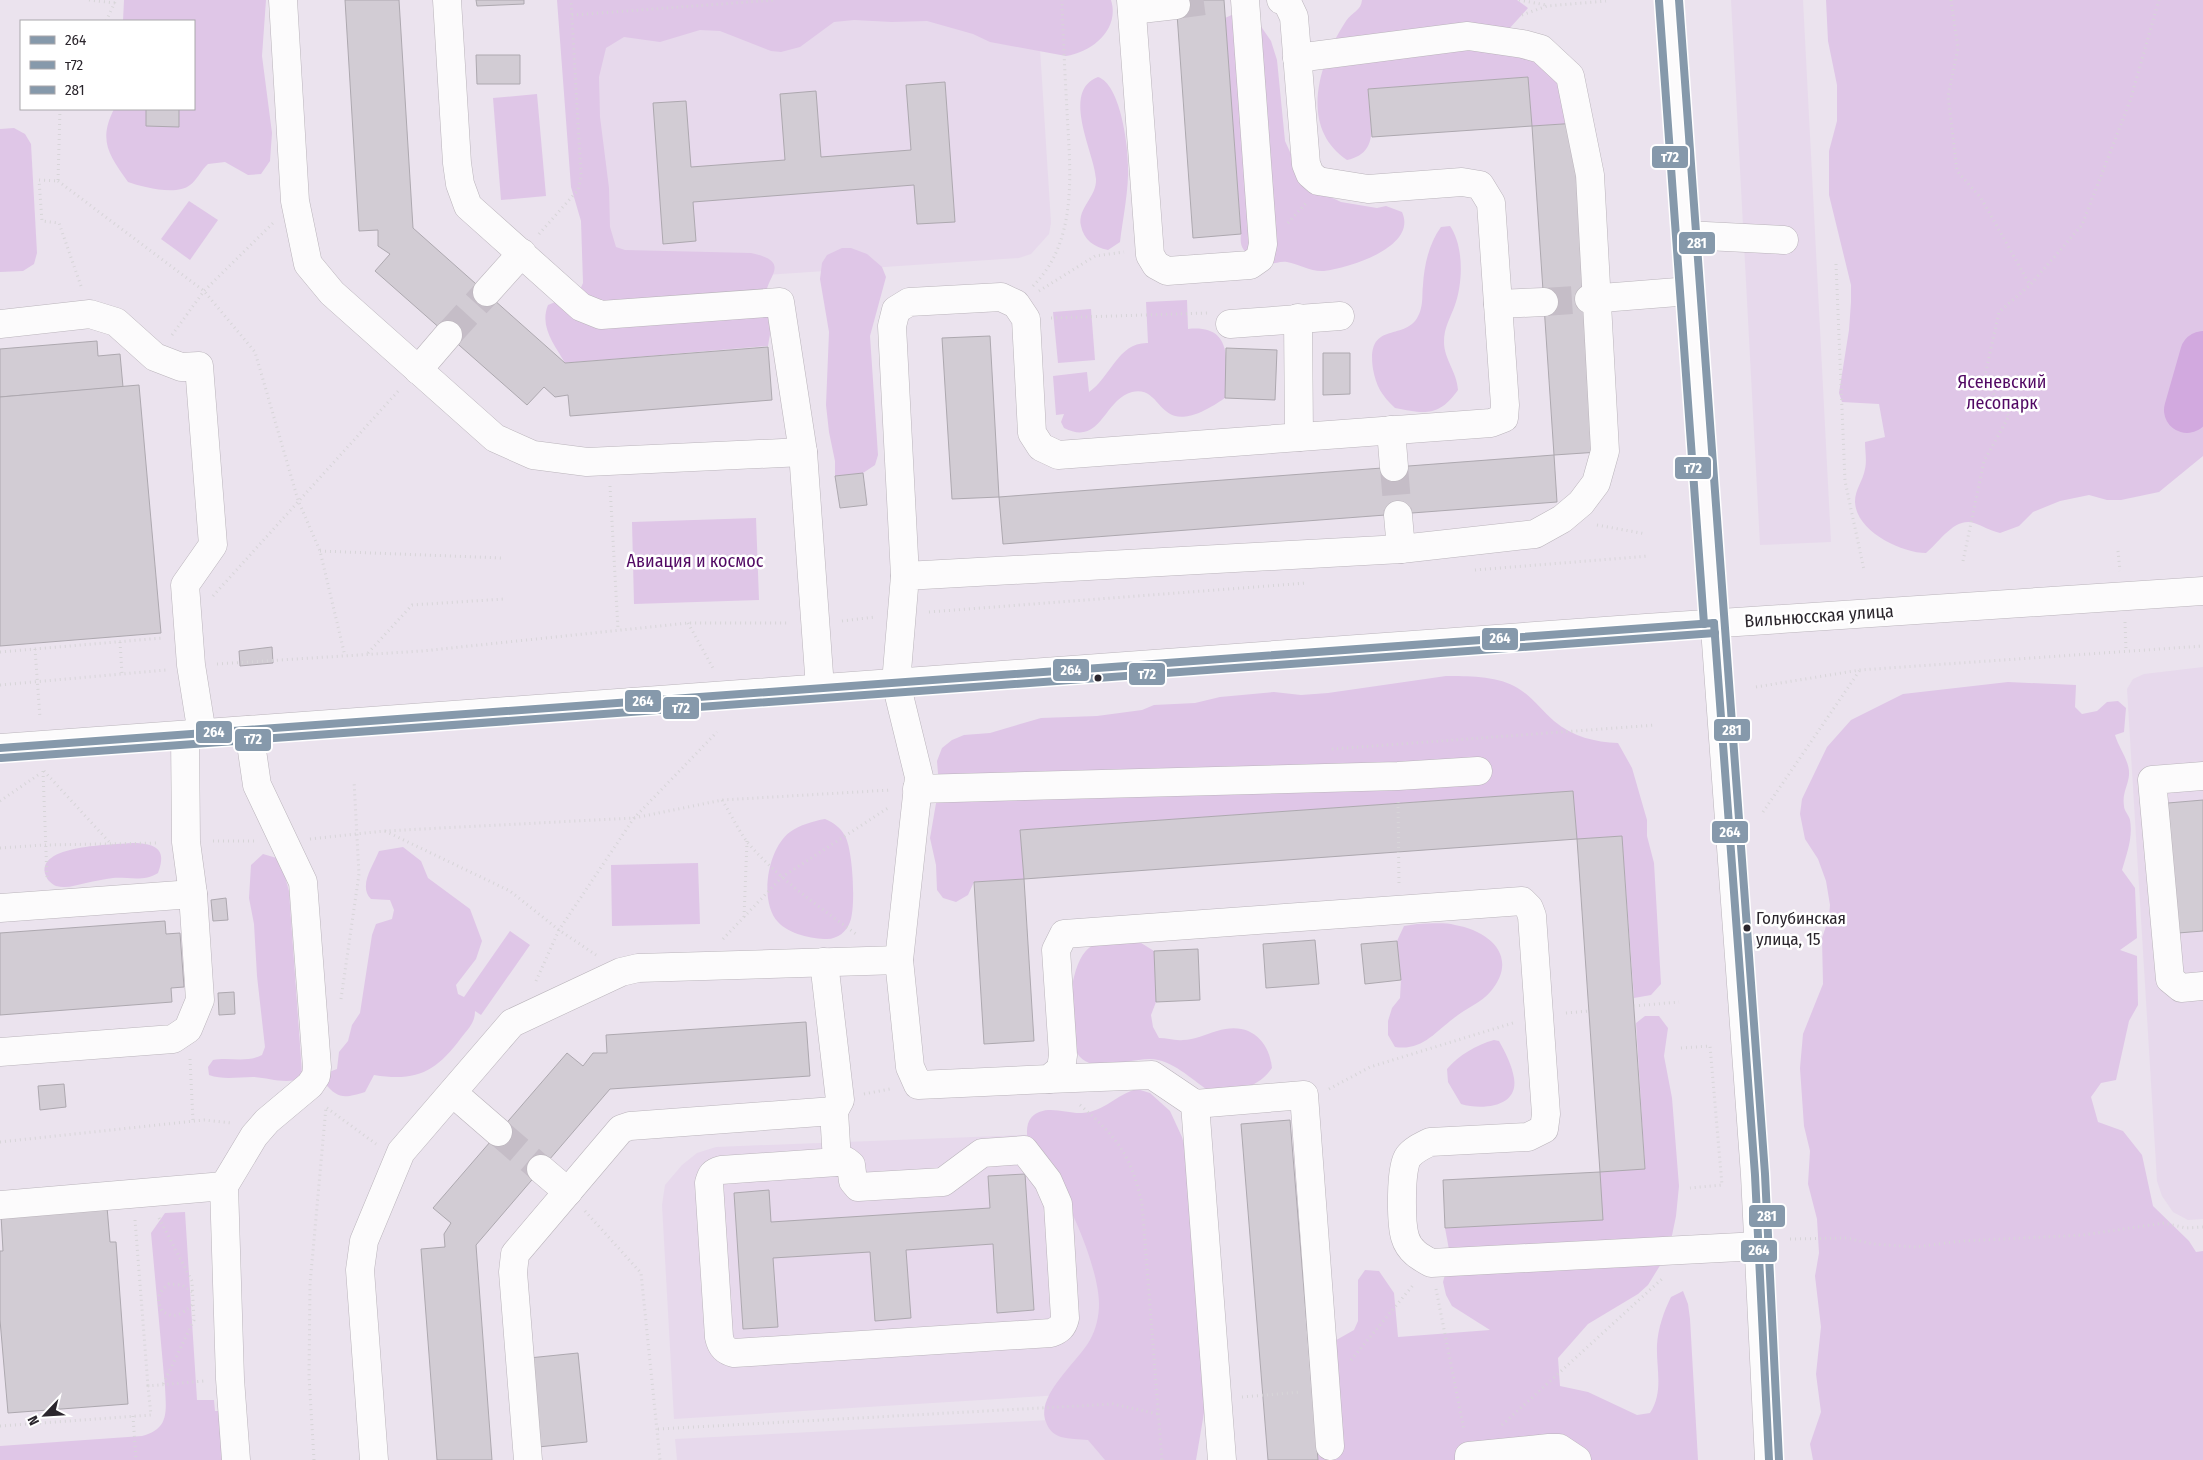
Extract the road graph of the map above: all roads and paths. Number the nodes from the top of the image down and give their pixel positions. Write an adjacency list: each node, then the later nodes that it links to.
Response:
1 (89, 0): 13 (path)
2 (283, 0): 25 (street)
3 (447, 0): 30 (street)
4 (571, 0): 18 (path)
5 (775, 0): 18 (path)
6 (1062, 0): 39 (path)
7 (1246, 0): 28 (street)
8 (1281, 0): 21 (street)
9 (1519, 0): 17 (path)
10 (1669, 0): 26 (street)
11 (1951, 0): 32 (path)
12 (2159, 0): 32 (path)
13 (116, 1): 20 (path)
14 (1606, 1): 17 (path)
15 (1176, 4): 16 (street)
16 (1131, 5): 29 (street)
17 (1547, 6): 19 (path)
18 (572, 15): 30 (path)
19 (1520, 16)
20 (106, 20)
21 (1297, 58): 24 (street); 36 (street)
22 (60, 110): 23 (path)
23 (58, 181): 33 (path); 40 (path)
24 (1318, 181): 28 (path); 38 (street)
25 (295, 201): 33 (path); 47 (street)
26 (1686, 235): 27 (street); 34 (street)
27 (1784, 240)
28 (1263, 244): 29 (street)
29 (1150, 249): 39 (path)
30 (522, 253): 35 (street); 50 (street)
31 (1836, 264): 61 (path)
32 (2030, 285): 60 (path)
33 (204, 291): 46 (path); 53 (path)
34 (1690, 291): 36 (street); 68 (street)
35 (487, 292)
36 (1594, 298): 55 (street)
37 (1544, 302): 38 (street)
38 (1498, 304): 48 (street)
39 (1021, 312): 44 (path); 49 (street); 62 (street)
40 (90, 314): 43 (street); 46 (street)
41 (1340, 316): 42 (street)
42 (1298, 318): 44 (street); 49 (street)
43 (0, 324)
44 (1230, 324)
45 (448, 336): 47 (street)
46 (155, 357): 71 (street)
47 (418, 370): 51 (street); 53 (path)
48 (1391, 430): 49 (street); 52 (street)
49 (1299, 437)
50 (804, 452): 51 (street); 69 (street)
51 (608, 461): 70 (path)
52 (1394, 467)
53 (298, 500): 58 (path); 71 (path)
54 (1398, 515): 57 (street)
55 (1562, 520): 56 (path); 57 (street)
56 (1646, 534)
57 (1400, 549): 62 (street)
58 (320, 551): 59 (path); 77 (path)
59 (503, 558)
60 (1963, 561)
61 (1864, 570)
62 (905, 576): 66 (street)
63 (2203, 591): 68 (street, Вильнюсская улица)
64 (504, 599): 76 (path)
65 (980, 609): 66 (path)
66 (902, 614): 69 (path); 83 (street)
67 (688, 623): 69 (path); 70 (path); 79 (path)
68 (1714, 623): 83 (street, Вильнюсская улица); 147 (street)
69 (817, 624): 86 (street)
70 (618, 629): 76 (path)
71 (188, 630): 72 (path); 78 (street)
72 (120, 642): 74 (path); 81 (path)
73 (2203, 646): 80 (path)
74 (35, 649): 75 (path); 82 (path)
75 (0, 652)
76 (368, 654): 77 (path)
77 (345, 656): 78 (path)
78 (191, 665): 81 (path); 90 (street)
79 (715, 670)
80 (1860, 670): 85 (path); 101 (path)
81 (122, 674): 82 (path)
82 (37, 682): 84 (path); 87 (path)
83 (896, 683): 86 (street, Вильнюсская улица); 98 (street)
84 (0, 685)
85 (1756, 687)
86 (820, 688): 88 (street, Вильнюсская улица)
87 (41, 724)
88 (249, 730): 90 (street, Вильнюсская улица); 134 (street)
89 (717, 732): 102 (path)
90 (193, 734): 92 (street, Вильнюсская улица); 106 (street)
91 (1398, 744): 95 (path)
92 (0, 748)
93 (43, 771): 100 (path); 104 (path); 107 (path)
94 (1478, 771): 95 (street)
95 (1398, 776): 98 (street); 109 (path)
96 (2203, 776): 117 (street)
97 (354, 781): 120 (path)
98 (917, 789): 99 (path); 105 (path); 113 (street)
99 (722, 800): 102 (path); 103 (path)
100 (0, 801)
101 (1763, 812)
102 (634, 818): 111 (path); 111 (path)
103 (747, 842): 105 (path); 110 (path)
104 (112, 845)
105 (782, 878): 110 (path); 112 (path)
106 (193, 894): 107 (street); 123 (street)
107 (49, 904): 108 (street)
108 (0, 908)
109 (1399, 910): 121 (street); 126 (street)
110 (744, 918): 115 (path)
111 (559, 930): 116 (path); 122 (path)
112 (858, 935)
113 (899, 960): 114 (street); 127 (street)
114 (824, 962): 115 (street); 131 (street)
115 (697, 966): 116 (street)
116 (621, 972): 122 (street)
117 (2203, 986)
118 (1679, 1002): 119 (path)
119 (1634, 1006)
120 (339, 1007)
121 (1539, 1015): 129 (path); 149 (street)
122 (519, 1020): 128 (street)
123 (188, 1029): 125 (street); 132 (path)
124 (1681, 1048): 140 (path)
125 (0, 1052)
126 (1049, 1079): 127 (street); 130 (street); 155 (path)
127 (918, 1085): 131 (path)
128 (453, 1093): 133 (street); 136 (street)
129 (1304, 1095): 130 (street); 159 (street)
130 (1194, 1104): 168 (street)
131 (837, 1106): 137 (street); 141 (street)
132 (193, 1121): 134 (path); 135 (path)
133 (498, 1132)
134 (254, 1136): 139 (street)
135 (0, 1142)
136 (398, 1160): 163 (path); 164 (street)
137 (837, 1162): 137 (street)
138 (541, 1169): 141 (street)
139 (224, 1186): 142 (street); 152 (street)
140 (1690, 1188)
141 (568, 1192): 158 (path); 165 (street)
142 (0, 1205)
143 (150, 1217): 150 (path)
144 (142, 1218): 154 (path)
145 (2203, 1227): 146 (path)
146 (1790, 1239)
147 (1759, 1246): 148 (street); 170 (street)
148 (1693, 1250): 149 (street); 160 (path)
149 (1431, 1263): 160 (path)
150 (193, 1292): 151 (path); 151 (path)
151 (193, 1304): 153 (path)
152 (230, 1379): 153 (path); 162 (street)
153 (163, 1384): 154 (path)
154 (148, 1386): 156 (path)
155 (1158, 1414): 158 (path); 167 (path)
156 (132, 1416): 157 (path); 161 (path)
157 (0, 1426)
158 (658, 1429): 166 (path)
159 (1330, 1446)
160 (1469, 1458): 169 (street)
161 (136, 1460)
162 (236, 1460)
163 (314, 1460)
164 (374, 1460)
165 (528, 1460)
166 (660, 1460)
167 (1162, 1460)
168 (1222, 1460)
169 (1577, 1460)
170 (1763, 1460)

